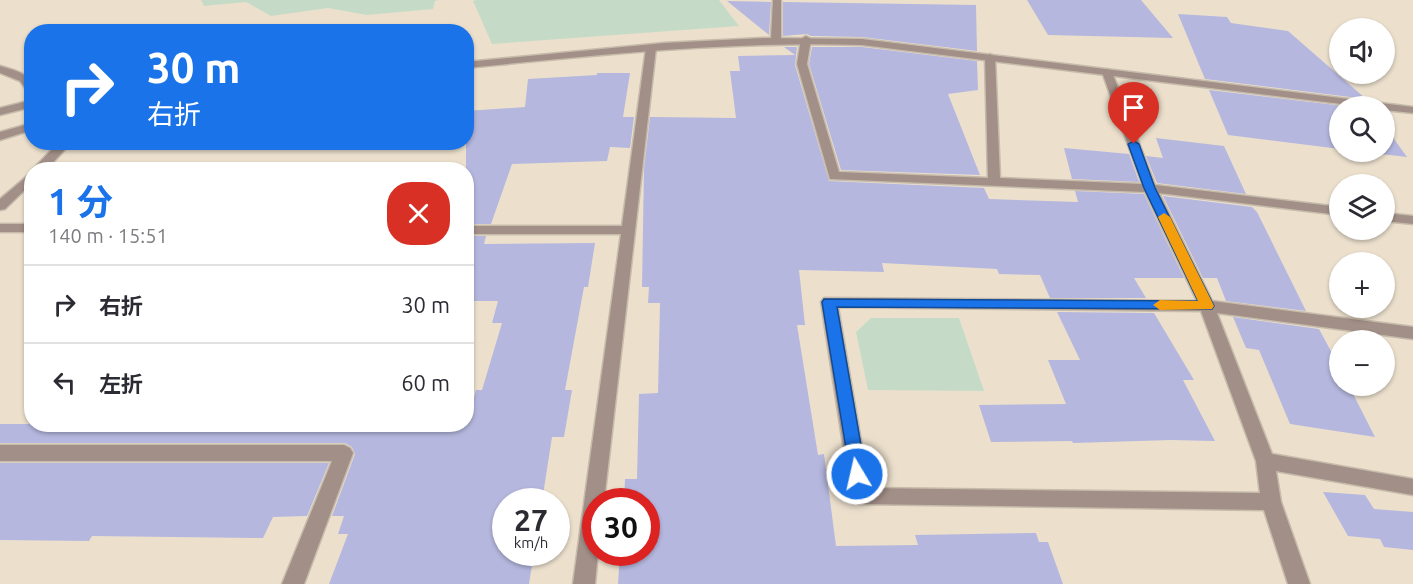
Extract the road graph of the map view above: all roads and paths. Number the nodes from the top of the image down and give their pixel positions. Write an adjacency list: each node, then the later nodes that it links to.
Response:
1 (777, 0): 2 (street)
2 (776, 39): 3 (street); 4 (street)
3 (806, 39): 5 (street); 17 (street)
4 (651, 48): 6 (street); 27 (street)
5 (990, 57): 8 (street); 17 (street)
6 (474, 64)
7 (0, 69): 9 (street)
8 (1107, 72): 11 (street); 19 (street)
9 (24, 79)
10 (24, 105): 12 (street)
11 (1413, 110)
12 (0, 112)
13 (24, 128): 14 (street)
14 (0, 136)
15 (58, 150): 16 (street)
16 (46, 162)
17 (994, 182): 19 (street)
18 (24, 184): 20 (street)
19 (1150, 188): 21 (street); 28 (street)
20 (0, 207)
21 (1329, 210)
22 (1395, 218): 23 (street)
23 (1413, 220)
24 (0, 228): 25 (street)
25 (24, 228)
26 (474, 230): 27 (street)
27 (629, 230): 35 (street)
28 (1207, 306): 29 (street); 31 (street); 33 (street)
29 (1413, 333)
30 (0, 453): 34 (street)
31 (1264, 461): 32 (street); 33 (street)
32 (1413, 487)
33 (1270, 502): 36 (street)
34 (293, 584)
35 (584, 584)
36 (1299, 584)

